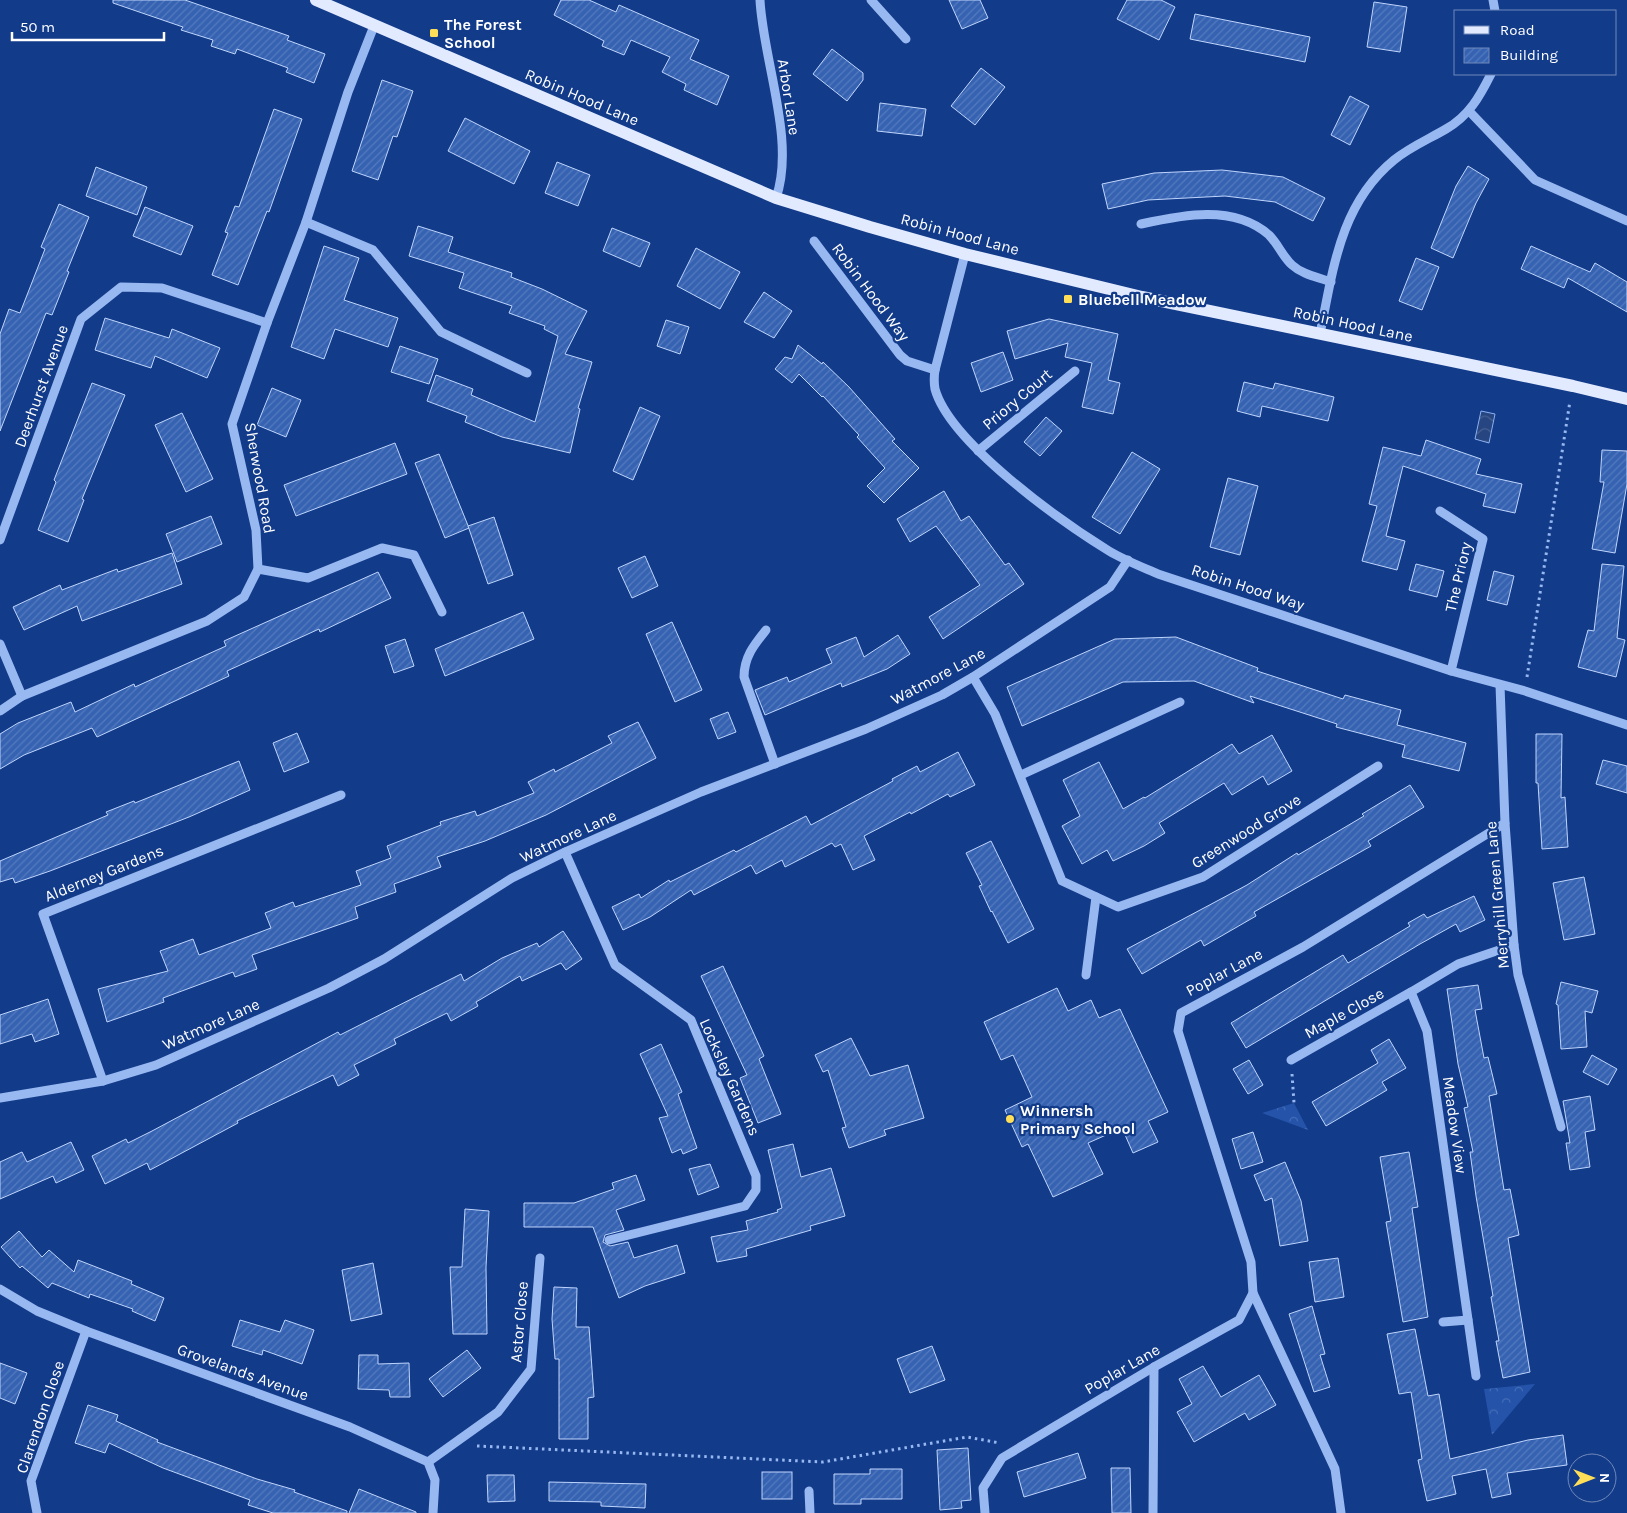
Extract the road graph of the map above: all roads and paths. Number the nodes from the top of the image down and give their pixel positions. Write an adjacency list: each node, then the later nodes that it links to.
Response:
1 (316, 0): 4 (main road, Robin Hood Lane)
2 (760, 0): 8 (street, Arbor Lane)
3 (871, 0): 5 (street)
4 (374, 26): 8 (main road, Robin Hood Lane); 10 (street, Sherwood Road)
5 (906, 38)
6 (1491, 75): 7 (street)
7 (1469, 111): 9 (street); 14 (street)
8 (776, 198): 13 (main road, Robin Hood Lane)
9 (1627, 221)
10 (306, 222): 15 (street, Sherwood Road); 19 (street)
11 (1141, 224): 14 (street)
12 (814, 241): 17 (street, Robin Hood Way)
13 (966, 254): 16 (main road, Robin Hood Lane); 17 (street, Robin Hood Way)
14 (1331, 282): 16 (street)
15 (267, 323): 24 (street, Deerhurst Avenue); 26 (street, Sherwood Road)
16 (1320, 334): 20 (main road, Robin Hood Lane)
17 (935, 370): 22 (street, Robin Hood Way)
18 (1075, 370): 22 (street, Priory Court)
19 (527, 373)
20 (1573, 386): 21 (main road, Robin Hood Lane); 33 (path)
21 (1627, 399)
22 (978, 451): 25 (street, Robin Hood Way)
23 (1440, 511): 30 (street, The Priory)
24 (0, 540)
25 (1128, 560): 30 (street, Robin Hood Way); 31 (street, Watmore Lane)
26 (258, 569): 27 (street); 34 (street, Sherwood Road)
27 (442, 612)
28 (766, 630): 38 (street)
29 (0, 644): 34 (street)
30 (1451, 671): 32 (street, Robin Hood Way)
31 (973, 677): 38 (street, Watmore Lane); 40 (street, Greenwood Grove)
32 (1500, 685): 33 (street, Robin Hood Way); 42 (street, Merryhill Green Lane)
33 (1525, 691): 37 (street, Robin Hood Way)
34 (22, 696): 36 (street, Sherwood Road)
35 (1180, 702): 40 (street)
36 (0, 711)
37 (1627, 725)
38 (775, 764): 43 (street, Watmore Lane)
39 (1378, 766): 44 (street, Greenwood Grove)
40 (1021, 775): 44 (street, Greenwood Grove)
41 (341, 795): 49 (street, Alderney Gardens)
42 (1506, 823): 45 (street, Merryhill Green Lane); 56 (street, Poplar Lane)
43 (565, 852): 49 (street, Watmore Lane); 53 (street, Locksley Gardens)
44 (1096, 896): 46 (street)
45 (1514, 945): 47 (street); 52 (street, Merryhill Green Lane)
46 (1086, 974)
47 (1412, 992): 48 (street, Maple Close); 57 (street, Meadow View)
48 (1291, 1060): 51 (path)
49 (103, 1081): 50 (street, Watmore Lane)
50 (0, 1098)
51 (1294, 1103)
52 (1561, 1127)
53 (609, 1240)
54 (540, 1258): 62 (street, Astor Close)
55 (0, 1289): 59 (street, Grovelands Avenue)
56 (1253, 1293): 60 (street, Poplar Lane); 71 (street, Poplar Lane)
57 (1468, 1320): 58 (street); 61 (street, Meadow View)
58 (1443, 1322)
59 (86, 1331): 64 (street, Grovelands Avenue); 66 (street, Clarendon Close)
60 (1154, 1367): 63 (street, Poplar Lane); 70 (street)
61 (1476, 1376)
62 (454, 1445): 63 (path); 64 (street, Astor Close)
63 (1021, 1446): 69 (street, Poplar Lane)
64 (428, 1462): 67 (street)
65 (809, 1491): 68 (street)
66 (37, 1513)
67 (433, 1513)
68 (810, 1513)
69 (986, 1513)
70 (1152, 1513)
71 (1341, 1513)

